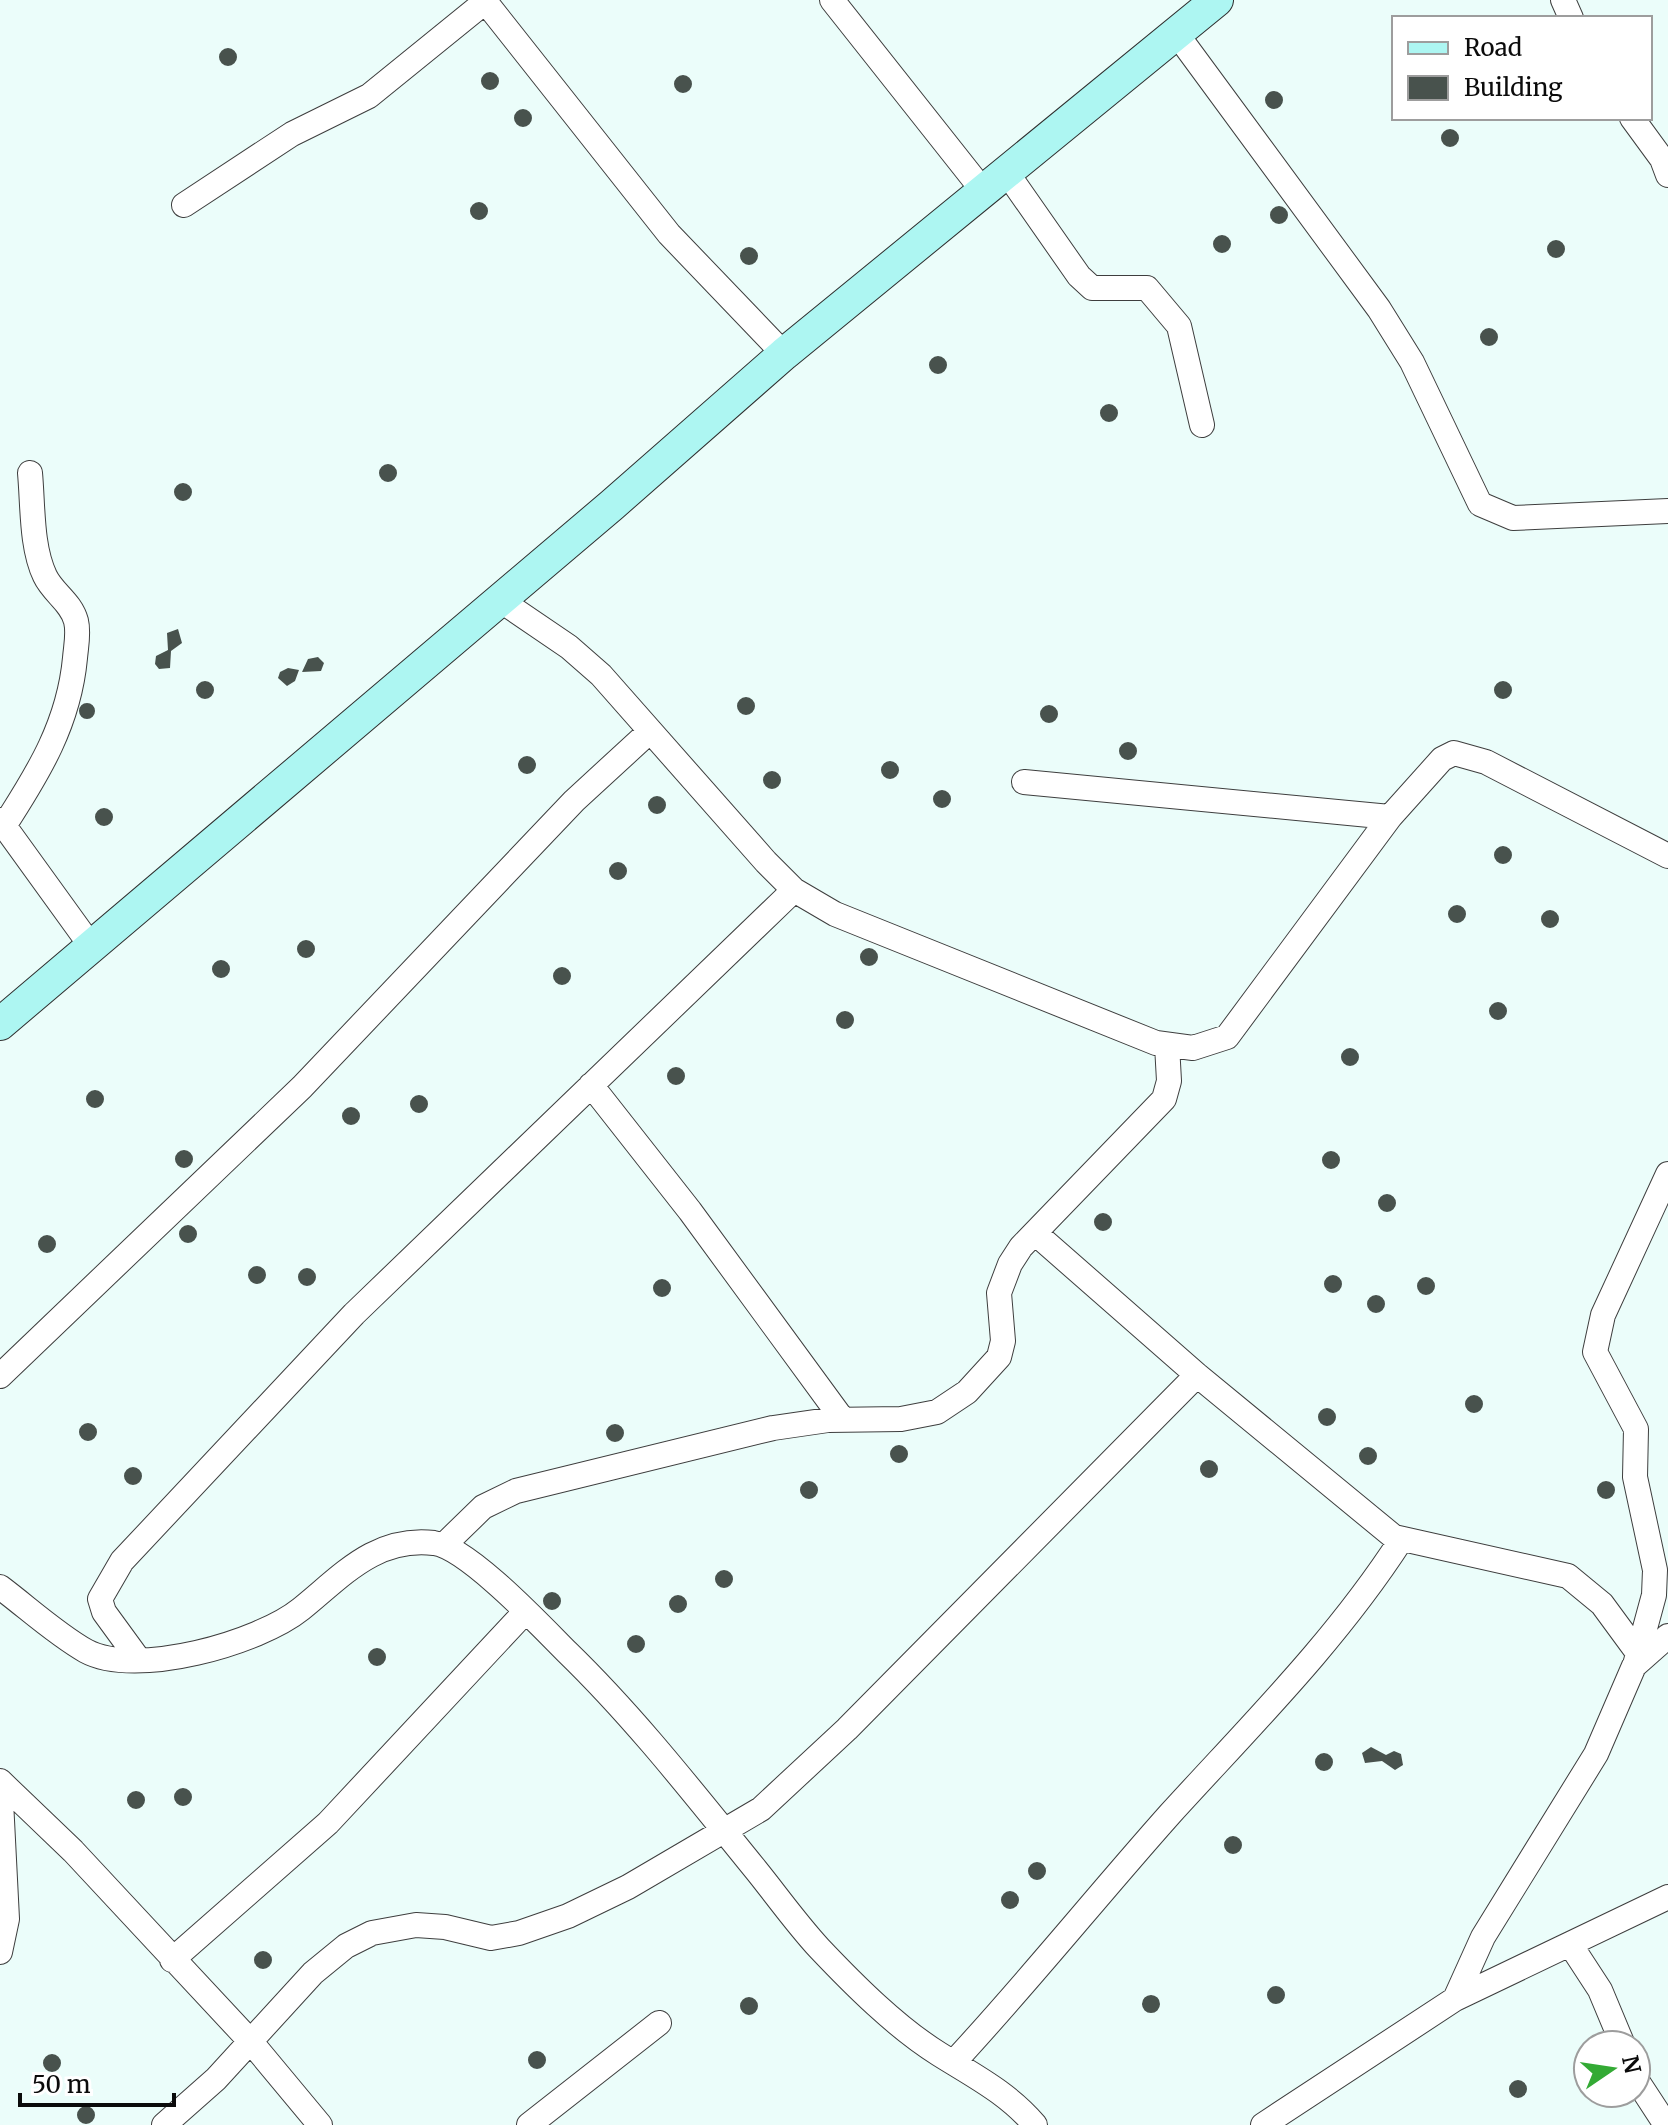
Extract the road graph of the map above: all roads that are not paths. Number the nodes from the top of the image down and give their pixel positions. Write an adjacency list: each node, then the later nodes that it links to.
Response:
1 (832, 0): 7 (street)
2 (1217, 0): 4 (street)
3 (484, 1): 8 (street); 9 (street)
4 (1176, 33): 7 (street); 12 (street)
5 (1633, 120): 6 (street)
6 (1668, 175)
7 (995, 183): 9 (street); 10 (street)
8 (184, 205)
9 (784, 354): 13 (street)
10 (1202, 425)
11 (30, 473): 17 (street)
12 (1668, 511)
13 (500, 600): 14 (street); 20 (street)
14 (649, 732): 19 (street); 27 (street)
15 (1024, 782): 16 (street)
16 (1390, 817): 18 (street); 22 (street)
17 (2, 823): 20 (street)
18 (1668, 856)
19 (794, 890): 22 (street); 23 (street)
20 (91, 946): 21 (street)
21 (0, 1024)
22 (1167, 1045): 25 (street)
23 (591, 1085): 28 (street); 34 (street)
24 (1668, 1174): 35 (street)
25 (1035, 1233): 26 (street); 28 (street)
26 (1197, 1375): 29 (street); 37 (street)
27 (0, 1376)
28 (843, 1420): 30 (street)
29 (1401, 1540): 35 (street); 46 (street)
30 (444, 1545): 32 (street); 34 (street)
31 (0, 1587): 34 (street)
32 (525, 1612): 37 (street); 41 (street)
33 (1668, 1636): 35 (street)
34 (139, 1660)
35 (1636, 1660): 42 (street)
36 (0, 1781): 40 (street); 41 (street)
37 (724, 1831): 45 (street); 46 (street)
38 (1668, 1897): 39 (street)
39 (1570, 1944): 42 (street); 44 (street)
40 (0, 1952)
41 (172, 1960): 45 (street)
42 (1455, 1999): 52 (street)
43 (659, 2023): 50 (street)
44 (1616, 2029)
45 (251, 2042): 48 (street); 49 (street)
46 (954, 2062): 51 (street)
47 (1652, 2104): 53 (street)
48 (164, 2125)
49 (320, 2125)
50 (529, 2125)
51 (1035, 2125)
52 (1263, 2125)
53 (1666, 2125)

